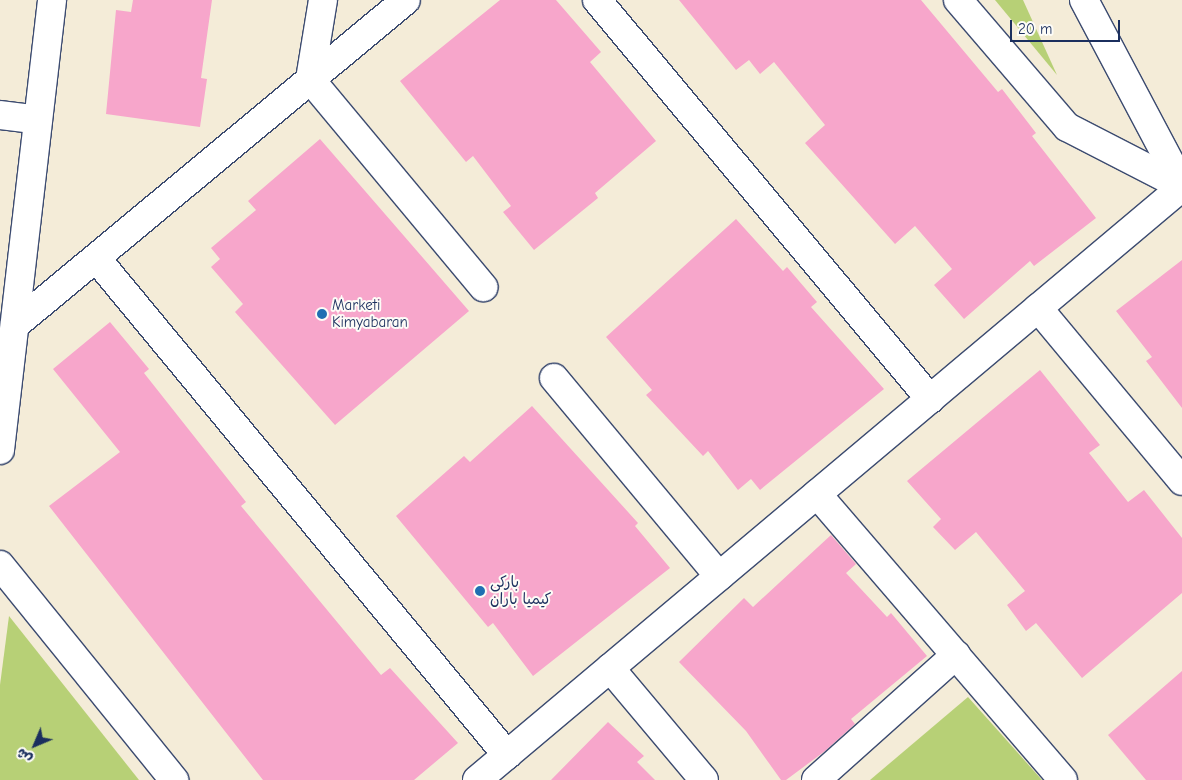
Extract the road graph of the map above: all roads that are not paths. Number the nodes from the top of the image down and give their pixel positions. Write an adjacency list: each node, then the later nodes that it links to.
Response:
1 (52, 0): 9 (street)
2 (324, 0): 7 (street)
3 (406, 0): 7 (street)
4 (597, 0): 16 (street)
5 (958, 0): 10 (street)
6 (1084, 0): 10 (street)
7 (310, 79): 11 (street); 12 (street)
8 (0, 115): 9 (street)
9 (38, 120): 14 (street)
10 (1182, 186): 13 (street)
11 (96, 258): 14 (street); 24 (street)
12 (483, 287)
13 (1038, 308): 16 (street); 18 (street)
14 (15, 325): 17 (street)
15 (554, 378): 21 (street)
16 (930, 399): 19 (street)
17 (0, 450)
18 (1182, 481)
19 (817, 494): 21 (street); 22 (street)
20 (0, 566): 25 (street)
21 (719, 576): 23 (street)
22 (956, 655): 28 (street); 29 (street)
23 (610, 668): 24 (street); 27 (street)
24 (507, 755): 26 (street)
25 (174, 780)
26 (477, 780)
27 (704, 780)
28 (816, 780)
29 (1063, 780)

